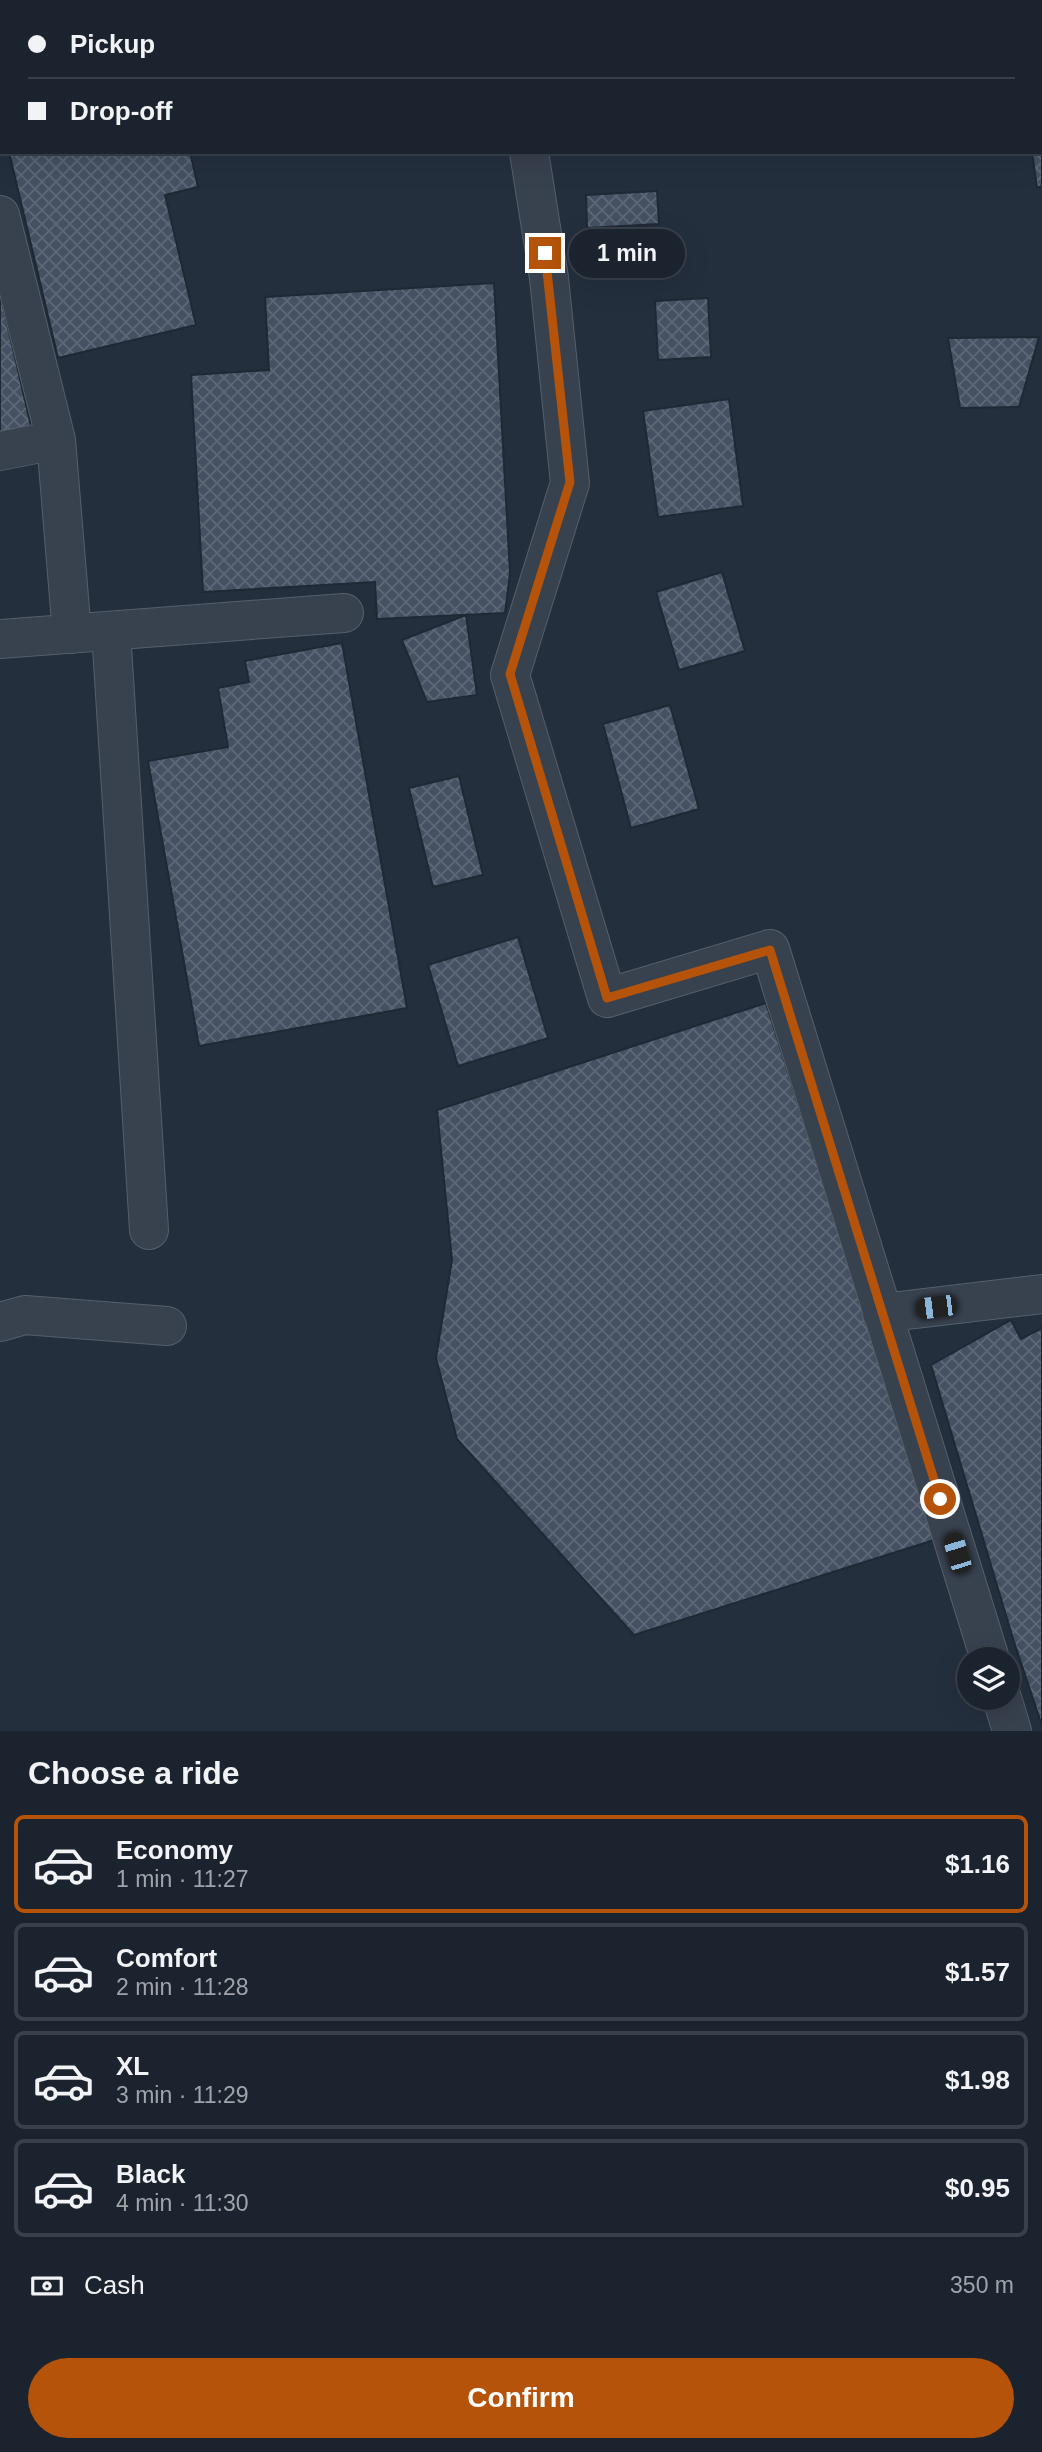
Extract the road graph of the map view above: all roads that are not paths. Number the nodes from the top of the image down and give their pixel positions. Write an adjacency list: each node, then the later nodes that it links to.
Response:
1 (529, 154): 11 (lane)
2 (0, 215): 3 (lane)
3 (56, 440): 4 (lane); 7 (lane)
4 (0, 451)
5 (344, 613): 6 (lane)
6 (111, 631): 7 (lane); 9 (lane)
7 (72, 634): 8 (lane)
8 (0, 639)
9 (149, 1230)
10 (1042, 1294): 11 (lane)
11 (882, 1313): 14 (lane)
12 (0, 1322): 13 (lane)
13 (167, 1326)
14 (986, 1647)
15 (1006, 1710): 16 (lane)
16 (1012, 1731)

